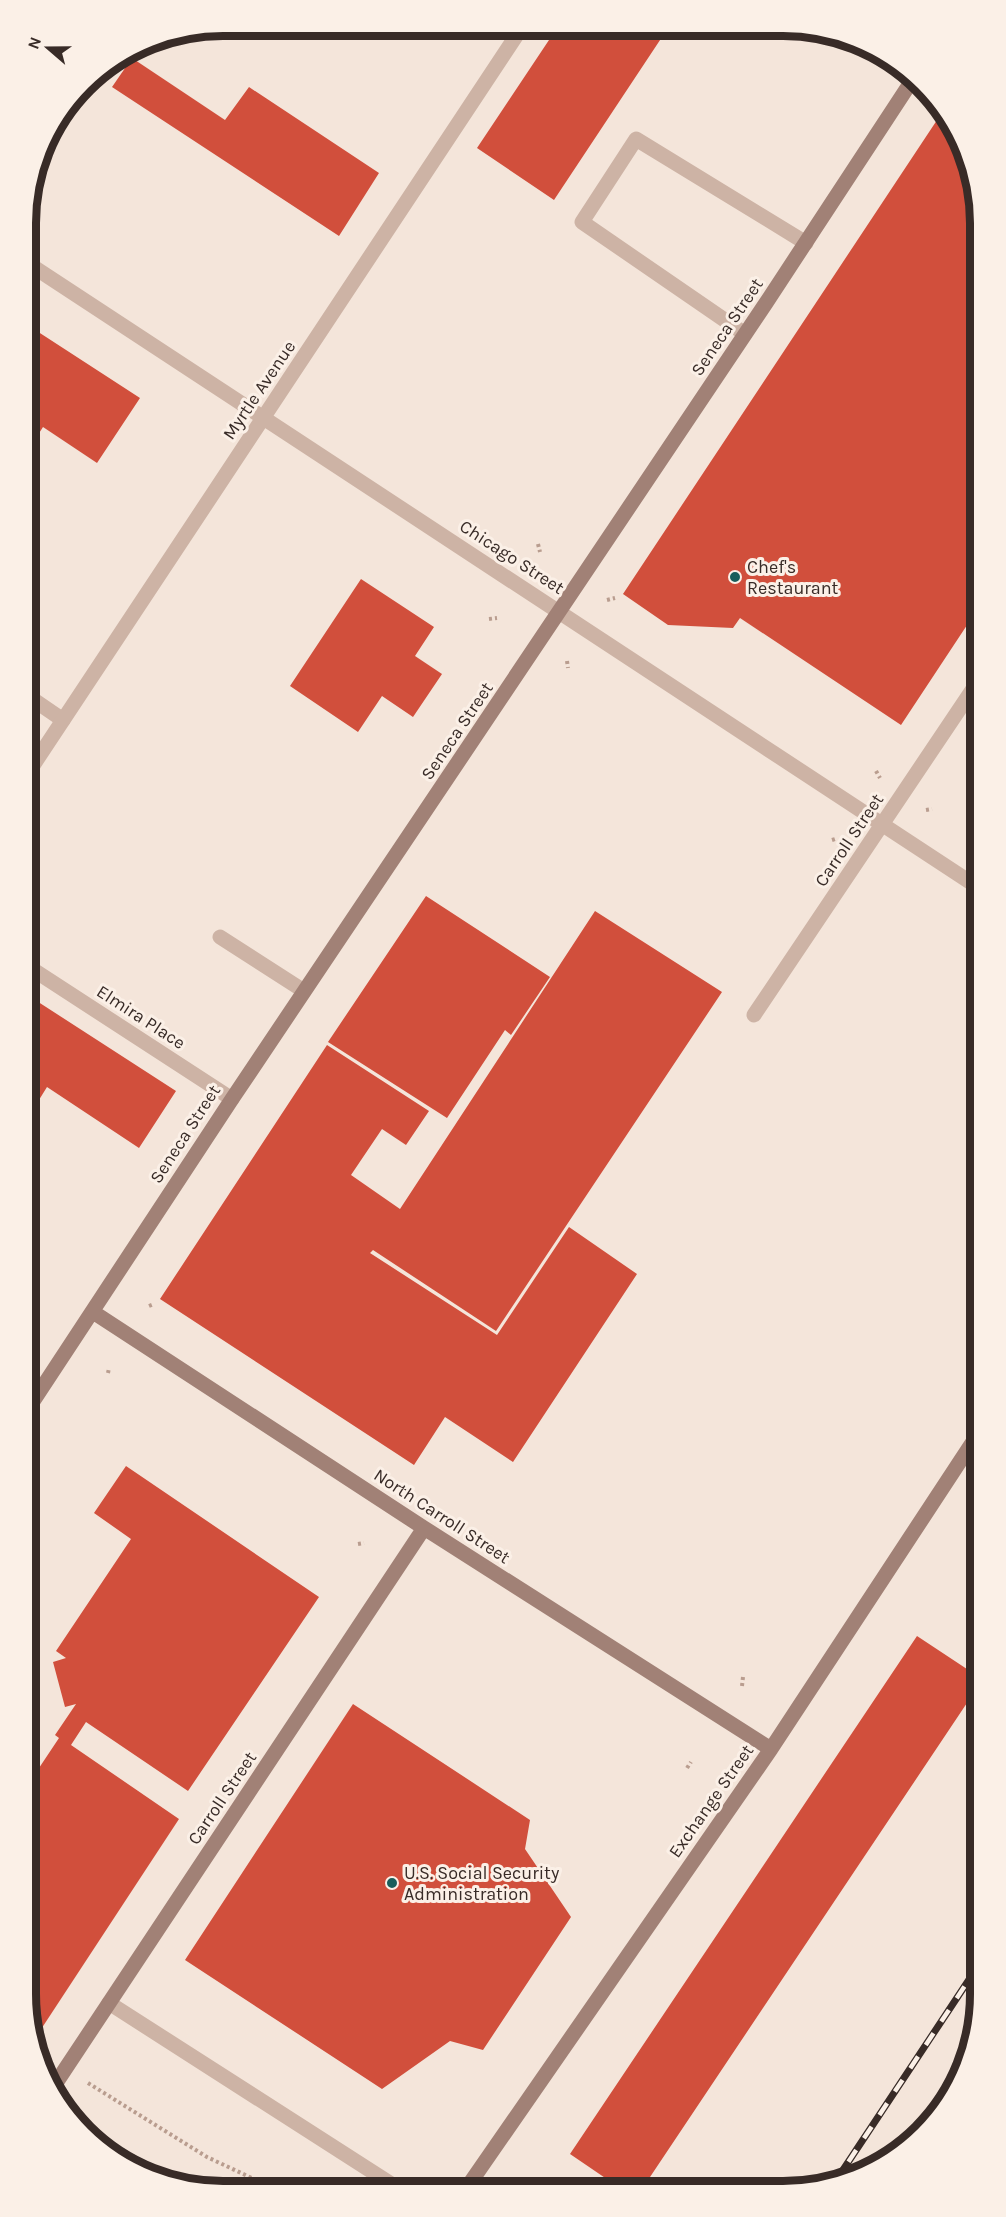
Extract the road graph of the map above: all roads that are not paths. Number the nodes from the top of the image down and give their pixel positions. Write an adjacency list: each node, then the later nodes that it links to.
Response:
1 (516, 36): 6 (street, Myrtle Avenue)
2 (909, 85): 3 (street, Seneca Street)
3 (806, 243): 5 (street, Seneca Street); 5 (street)
4 (36, 269): 6 (street, Chicago Street)
5 (745, 334): 7 (street, Seneca Street)
6 (265, 418): 7 (street, Chicago Street); 10 (street, Myrtle Avenue)
7 (559, 612): 12 (street, Chicago Street); 16 (street, Seneca Street)
8 (970, 693): 12 (street, Carroll Street)
9 (36, 701): 10 (street)
10 (63, 720): 11 (street, Myrtle Avenue)
11 (36, 761)
12 (882, 825): 13 (street, Chicago Street); 17 (street, Carroll Street)
13 (970, 882)
14 (220, 937): 16 (street)
15 (36, 972): 18 (street, Elmira Place)
16 (304, 991): 18 (street, Seneca Street)
17 (754, 1015)
18 (232, 1099): 19 (street, Seneca Street)
19 (93, 1312): 20 (street, Seneca Street); 22 (street, North Carroll Street)
20 (36, 1397)
21 (970, 1446): 23 (street, Exchange Street)
22 (424, 1528): 23 (street, North Carroll Street); 24 (street, Carroll Street)
23 (771, 1749): 27 (street, Exchange Street)
24 (109, 2003): 25 (street, Carroll Street); 26 (street)
25 (57, 2081)
26 (387, 2181)
27 (471, 2181)

